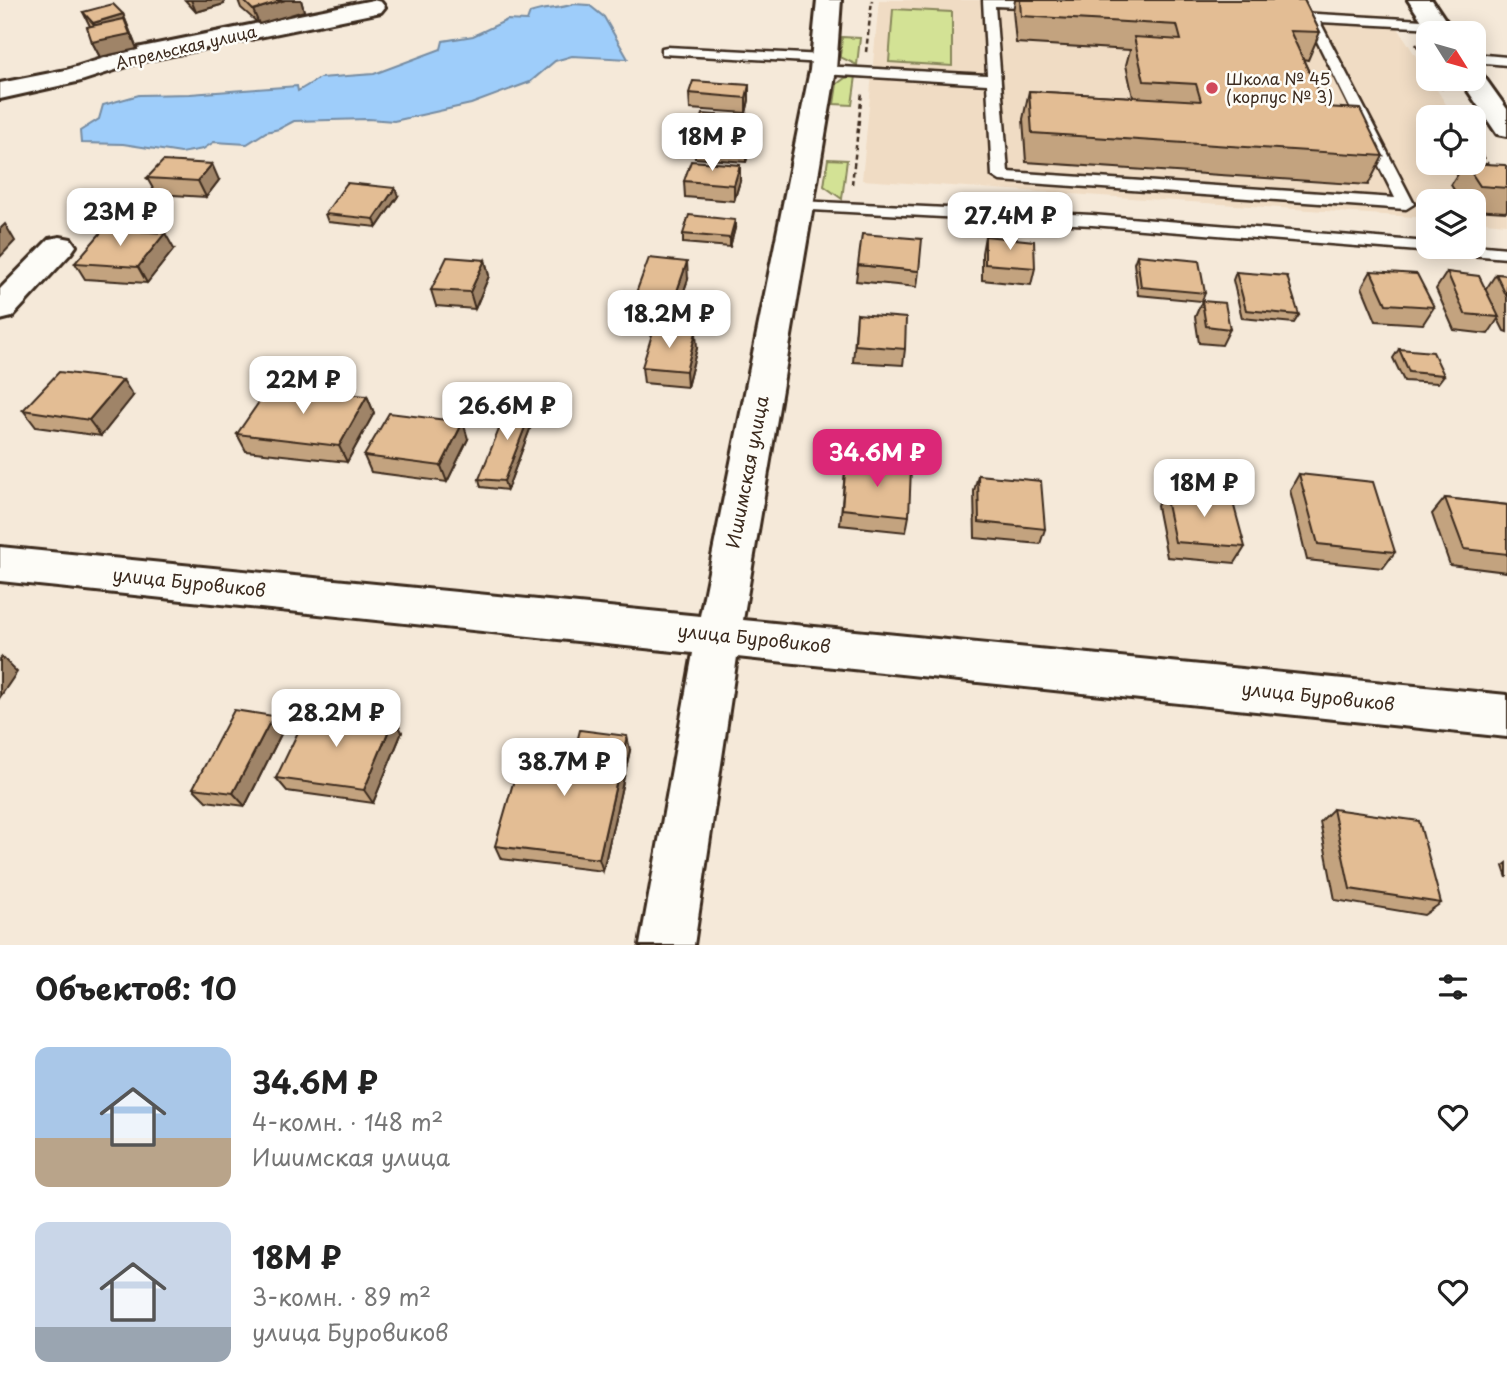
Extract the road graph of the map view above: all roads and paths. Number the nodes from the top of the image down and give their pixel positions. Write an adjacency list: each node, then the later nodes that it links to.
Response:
1 (829, 0): 13 (street, Ишимская улица)
2 (872, 0): 14 (path)
3 (1420, 0): 8 (street)
4 (1056, 5): 15 (lane)
5 (373, 6): 16 (street, Апрельская улица)
6 (1285, 16): 7 (lane)
7 (1312, 18): 9 (lane); 15 (lane)
8 (1434, 21)
9 (1416, 27)
10 (667, 51): 13 (lane)
11 (1486, 59): 12 (lane)
12 (1507, 61)
13 (823, 65): 14 (lane); 21 (street, Ишимская улица)
14 (864, 72): 15 (lane); 22 (path)
15 (994, 80)
16 (0, 91)
17 (1482, 91): 18 (street)
18 (1507, 128)
19 (1486, 160): 20 (path)
20 (1494, 174)
21 (799, 206): 22 (lane); 27 (street, Ишимская улица)
22 (849, 210): 24 (lane)
23 (60, 246): 25 (street)
24 (1507, 253)
25 (0, 309)
26 (0, 564): 27 (street, улица Буровиков)
27 (718, 636): 28 (street, улица Буровиков); 29 (street, Ишимская улица)
28 (1507, 716)
29 (667, 945)

